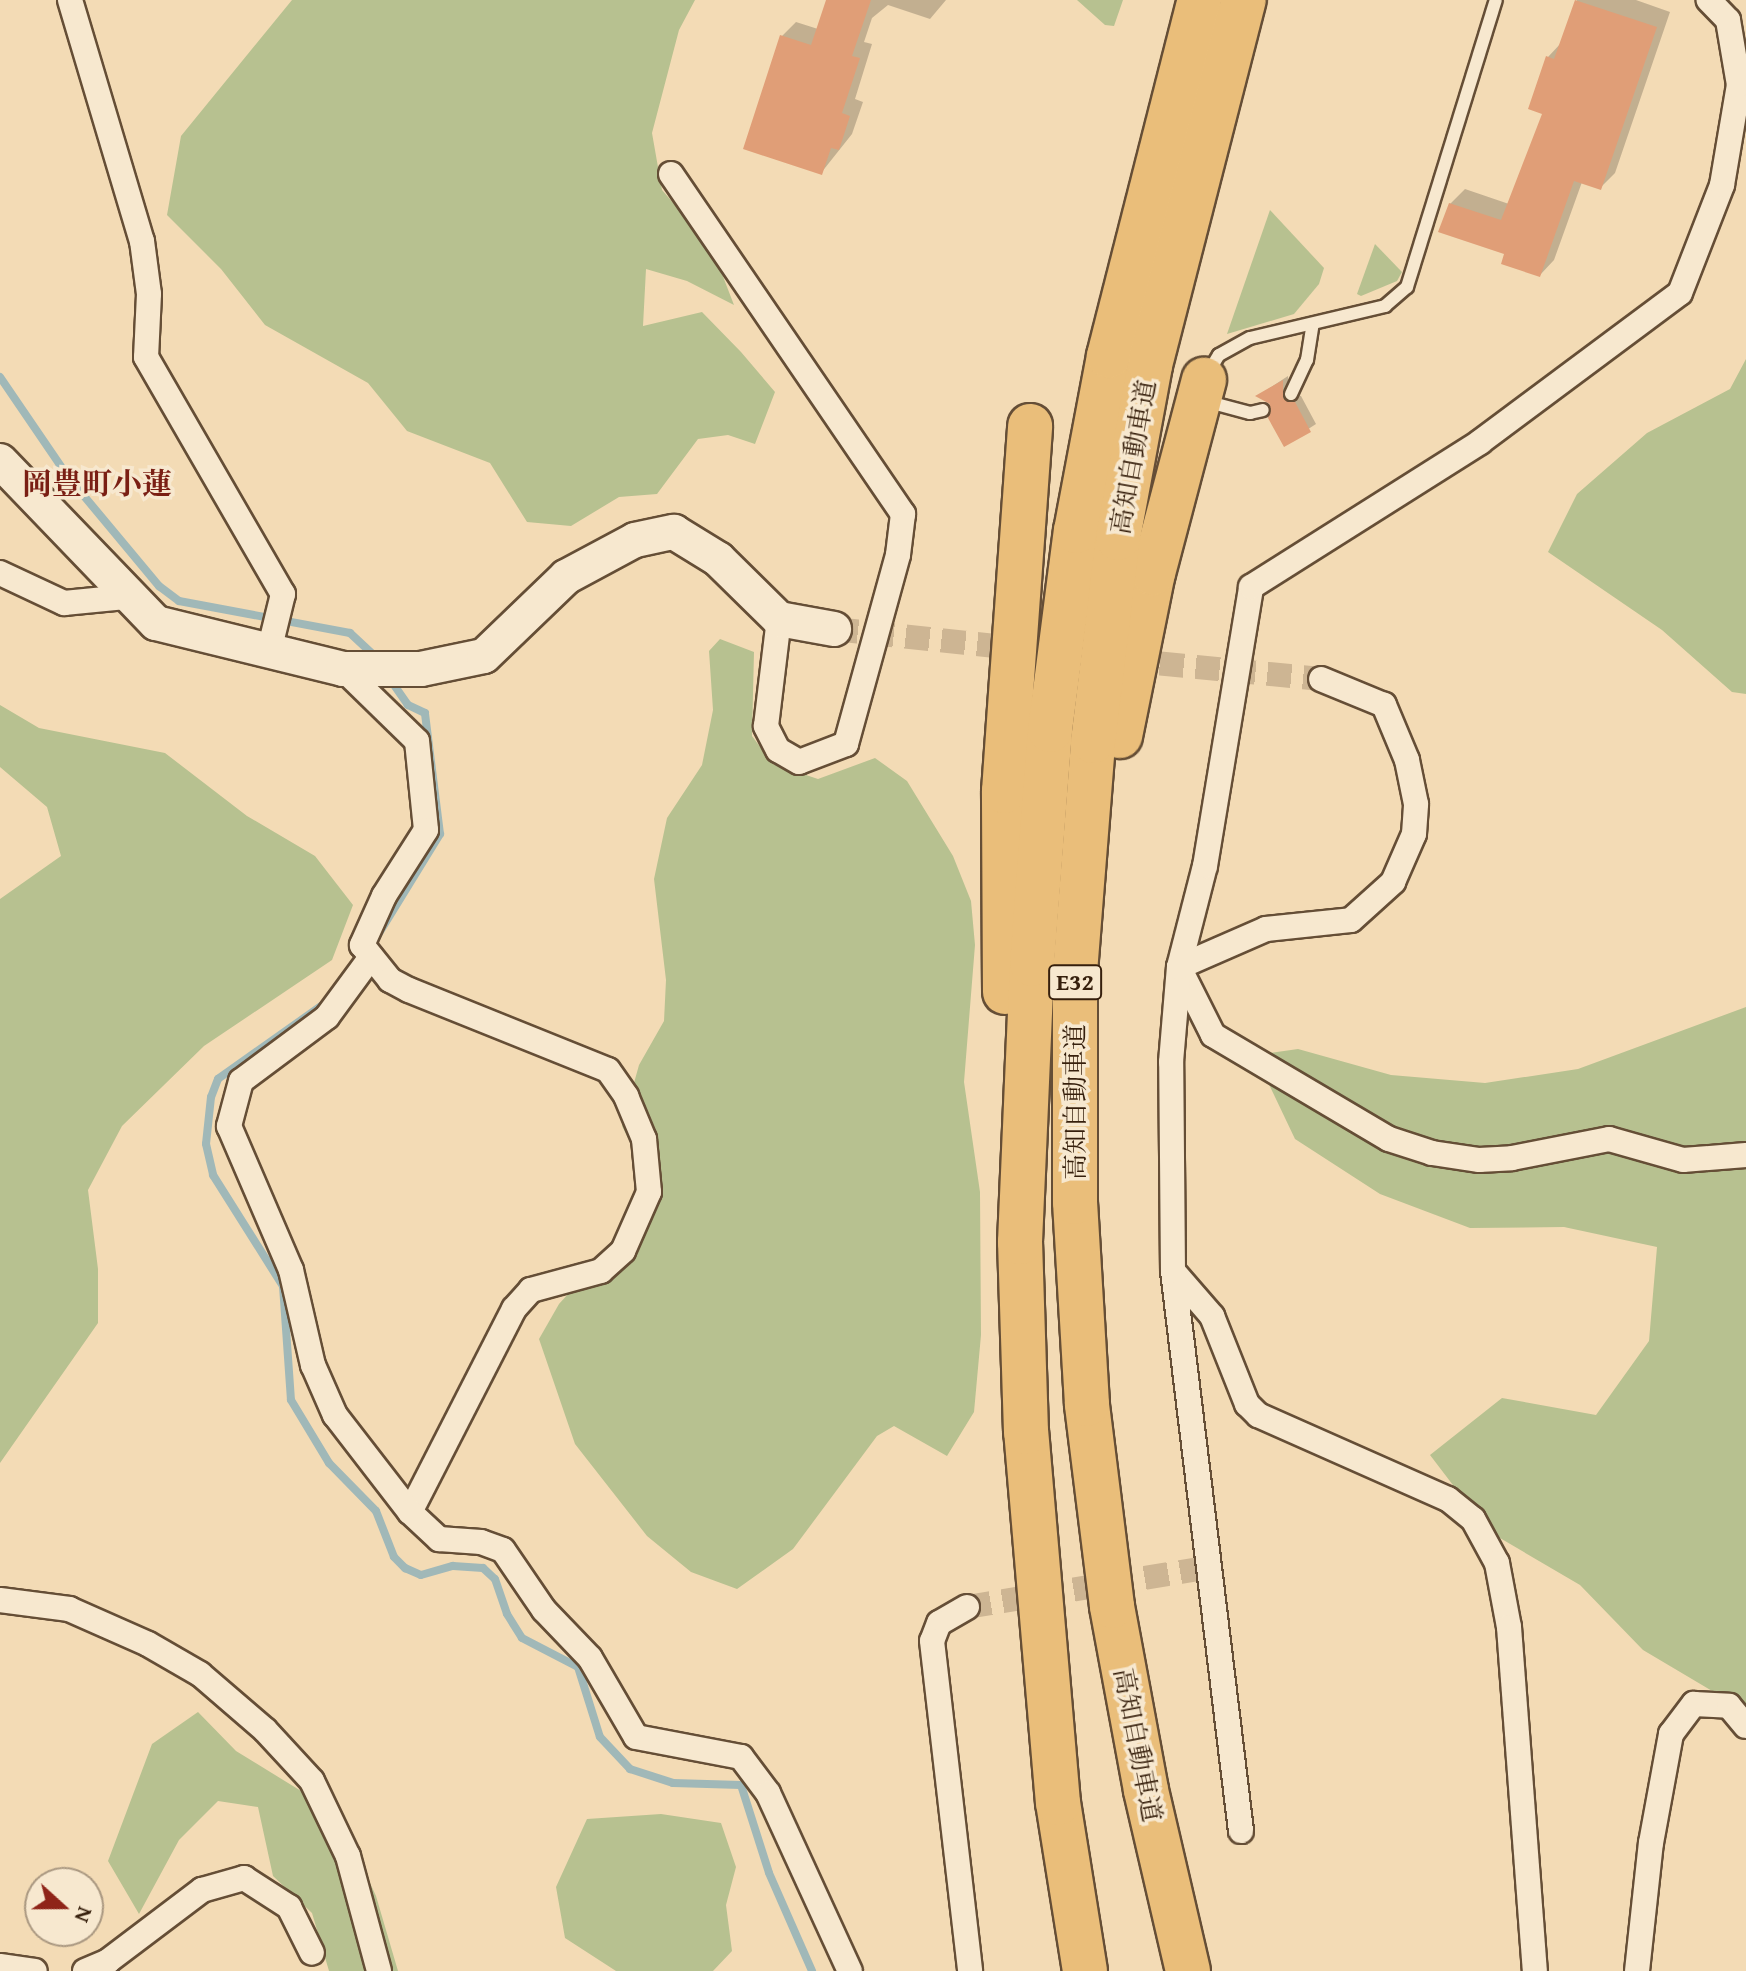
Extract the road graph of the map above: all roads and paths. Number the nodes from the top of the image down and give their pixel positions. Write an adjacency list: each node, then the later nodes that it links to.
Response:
1 (70, 0): 17 (street)
2 (1200, 0): 25 (highway, 高知自動車道 / E32)
3 (1244, 0): 24 (highway, 高知自動車道 / E32)
4 (1496, 0): 8 (lane)
5 (1709, 0): 7 (street)
6 (671, 174): 16 (street)
7 (1734, 184): 22 (street)
8 (1313, 324): 9 (lane); 10 (lane)
9 (1201, 390): 11 (lane); 24 (highway)
10 (1291, 394)
11 (1263, 410)
12 (1030, 426): 25 (highway)
13 (0, 461): 15 (street)
14 (0, 573): 15 (street)
15 (136, 596): 17 (street)
16 (779, 619): 18 (street); 19 (street)
17 (274, 629): 19 (street)
18 (834, 629)
19 (355, 669): 21 (street)
20 (1321, 679): 22 (street)
21 (367, 952): 27 (street); 27 (street)
22 (1179, 967): 23 (street); 26 (street)
23 (1746, 1155)
24 (1075, 1202): 40 (highway, 高知自動車道 / E32)
25 (1020, 1242): 39 (highway, 高知自動車道 / E32)
26 (1173, 1271): 31 (street); 41 (street)
27 (410, 1512): 37 (street)
28 (0, 1600): 36 (street)
29 (967, 1607): 38 (street)
30 (1746, 1726): 42 (street)
31 (1241, 1831)
32 (312, 1953): 35 (street)
33 (0, 1966): 34 (street)
34 (35, 1971)
35 (85, 1971)
36 (379, 1971)
37 (850, 1971)
38 (970, 1971)
39 (1085, 1971)
40 (1188, 1971)
41 (1535, 1971)
42 (1637, 1971)

